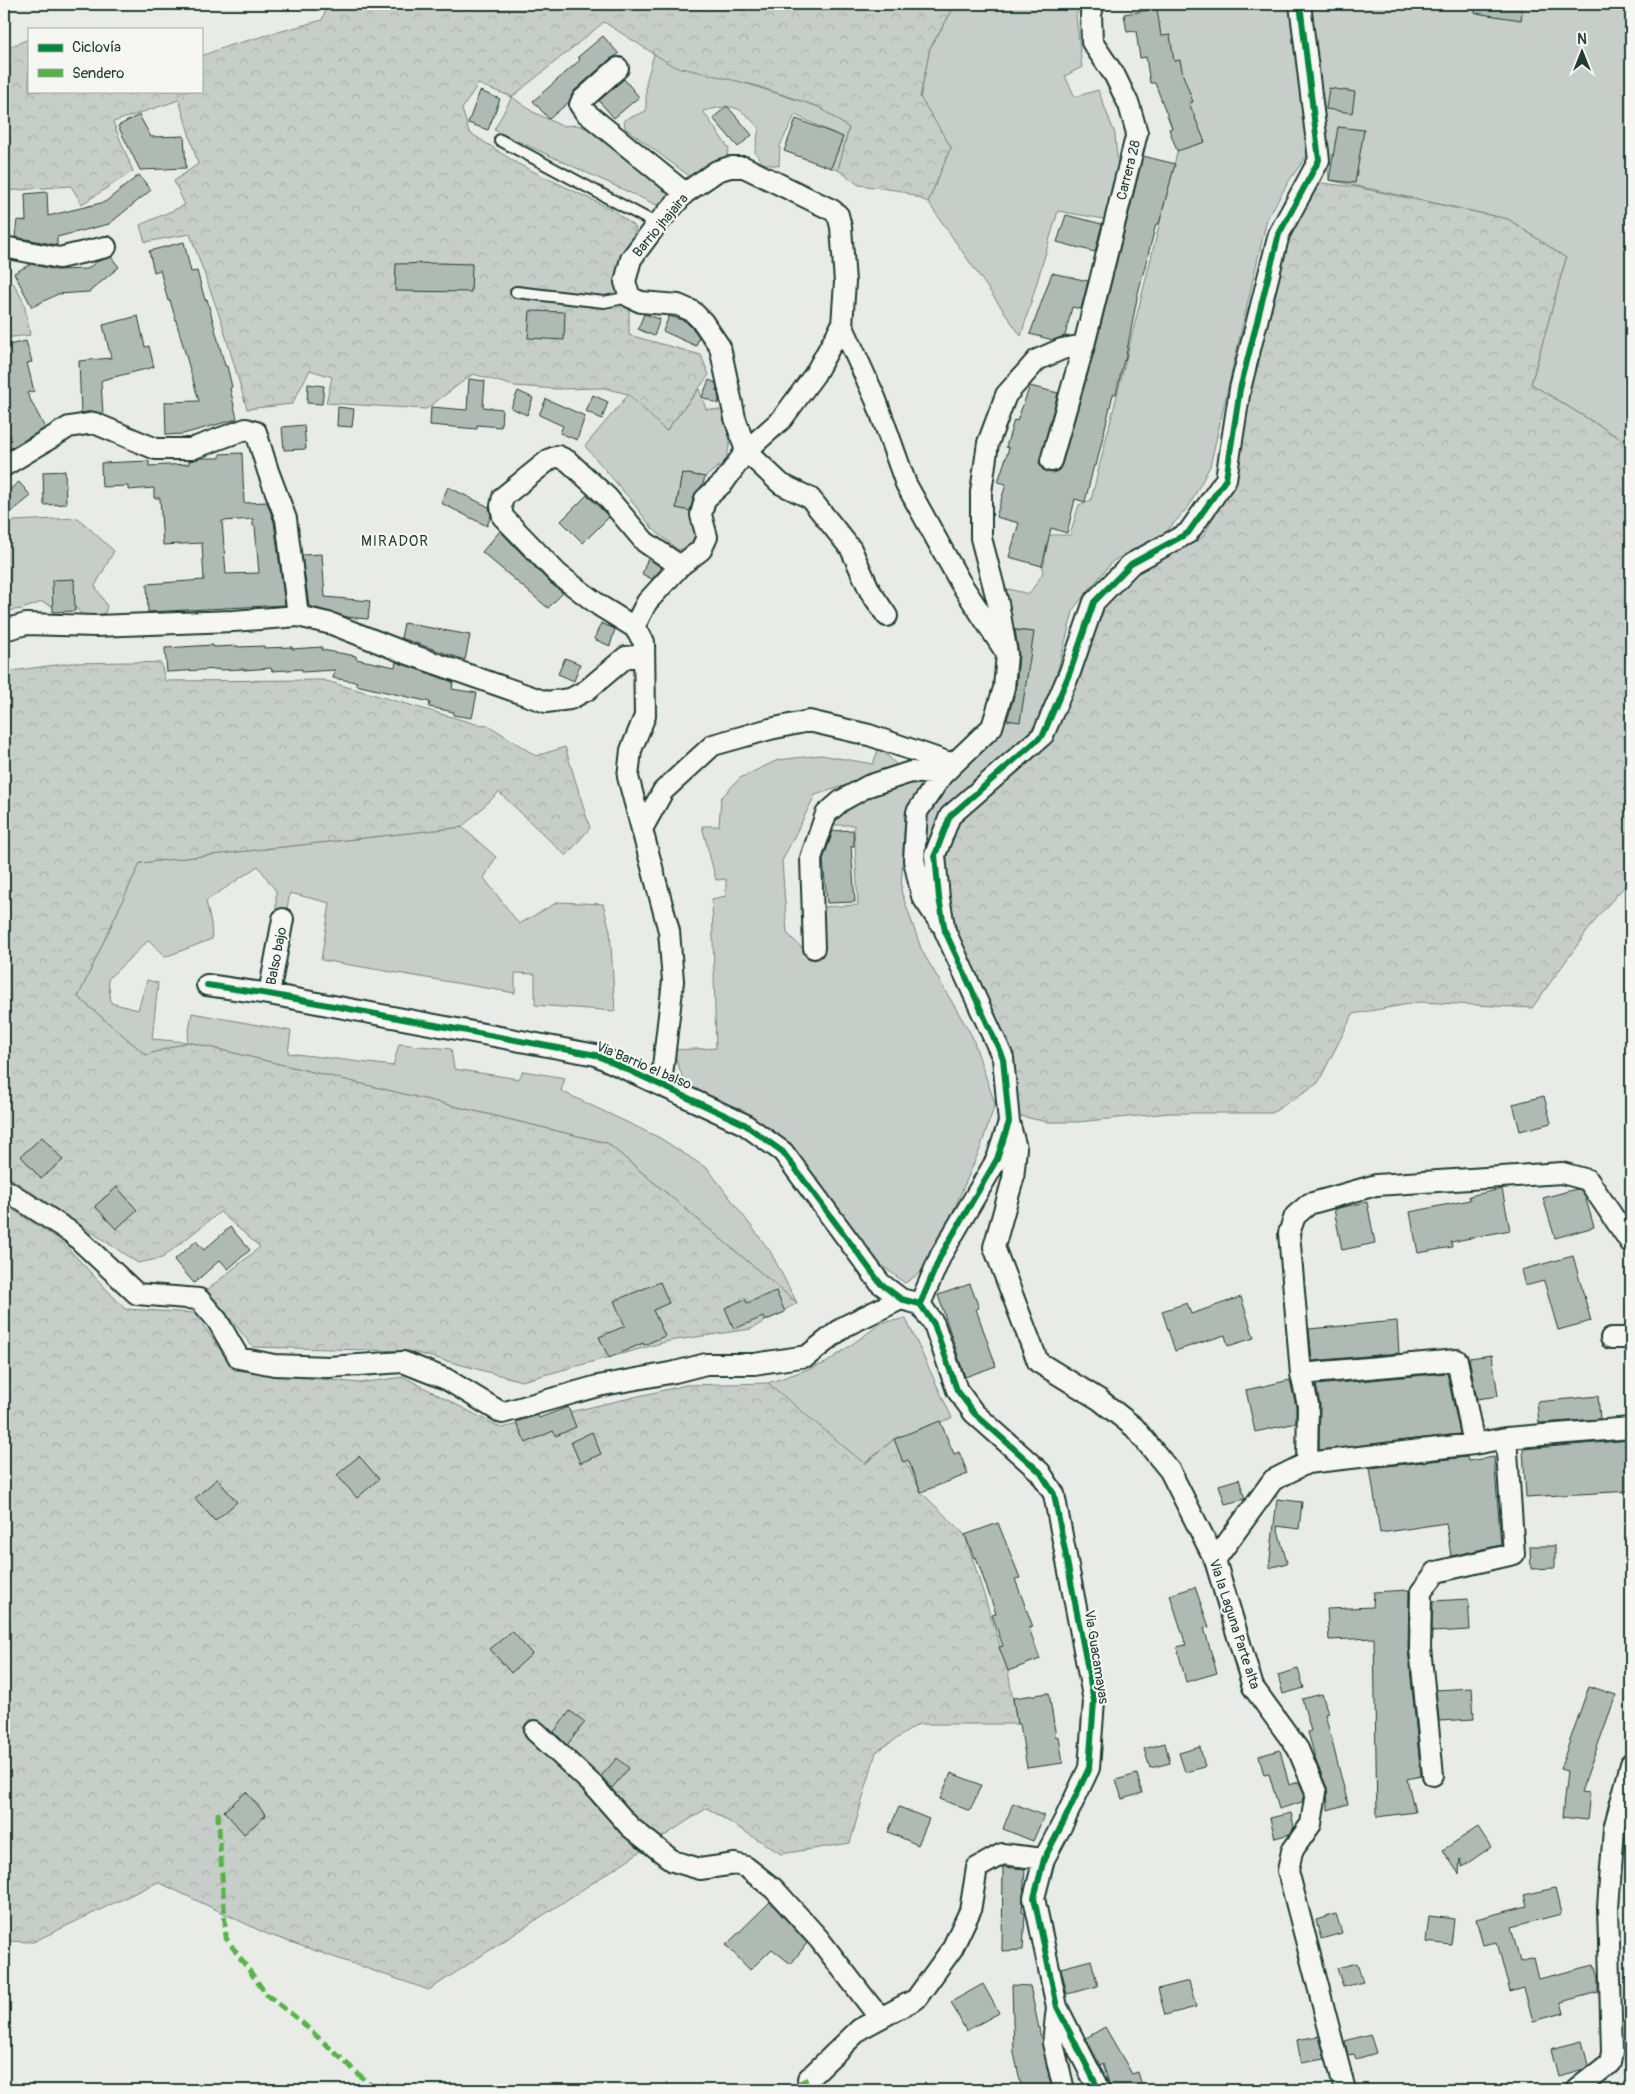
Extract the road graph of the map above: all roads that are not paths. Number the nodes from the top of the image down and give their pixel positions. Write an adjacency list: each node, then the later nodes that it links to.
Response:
1 (1094, 4): 12 (street, Carrera 28)
2 (1300, 4): 26 (street)
3 (618, 68): 5 (street)
4 (500, 140): 6 (lane)
5 (685, 193): 6 (street, Barrio jhajaira); 11 (street, Barrio jhajaira)
6 (657, 224): 10 (street, Barrio jhajaira)
7 (4, 247): 8 (street)
8 (106, 247)
9 (516, 292): 10 (lane)
10 (630, 297): 13 (street)
11 (842, 324): 13 (street); 21 (street)
12 (1084, 345): 14 (street, Carrera 28); 21 (street)
13 (746, 452): 16 (street); 18 (street)
14 (1051, 461)
15 (4, 466): 17 (street)
16 (680, 566): 19 (street); 19 (street)
17 (298, 616): 20 (street); 22 (street)
18 (887, 616)
19 (634, 627): 22 (street)
20 (4, 630)
21 (1007, 654): 23 (street)
22 (644, 655): 24 (street)
23 (948, 770): 24 (street); 26 (street); 27 (street)
24 (642, 829): 30 (street)
25 (283, 919): 29 (street, Balso bajo)
26 (945, 931): 31 (street)
27 (814, 948)
28 (207, 985): 29 (street, Via Barrio el balso)
29 (269, 994): 30 (street, Via Barrio el balso)
30 (661, 1084): 34 (street, Via Barrio el balso)
31 (1008, 1122): 35 (street); 43 (street, Via la Laguna Parte alta)
32 (4, 1189): 34 (street)
33 (1631, 1243): 38 (street)
34 (901, 1299): 35 (street)
35 (920, 1304): 47 (street, Via Guacamayas)
36 (1611, 1338): 37 (street)
37 (1631, 1338)
38 (1301, 1374): 41 (street); 42 (street)
39 (1631, 1428): 40 (street)
40 (1506, 1438): 41 (street); 46 (street)
41 (1474, 1444): 42 (street)
42 (1306, 1463): 43 (street)
43 (1215, 1560): 53 (street, Via la Laguna Parte alta)
44 (534, 1731): 49 (street)
45 (1631, 1764): 54 (street)
46 (1433, 1775)
47 (1044, 1859): 48 (street, Via Guacamayas); 49 (street)
48 (1057, 2006): 51 (street); 52 (street, Via Guacamayas)
49 (882, 2017): 50 (street)
50 (808, 2079)
51 (1064, 2090)
52 (1099, 2090)
53 (1345, 2090)
54 (1576, 2090)

